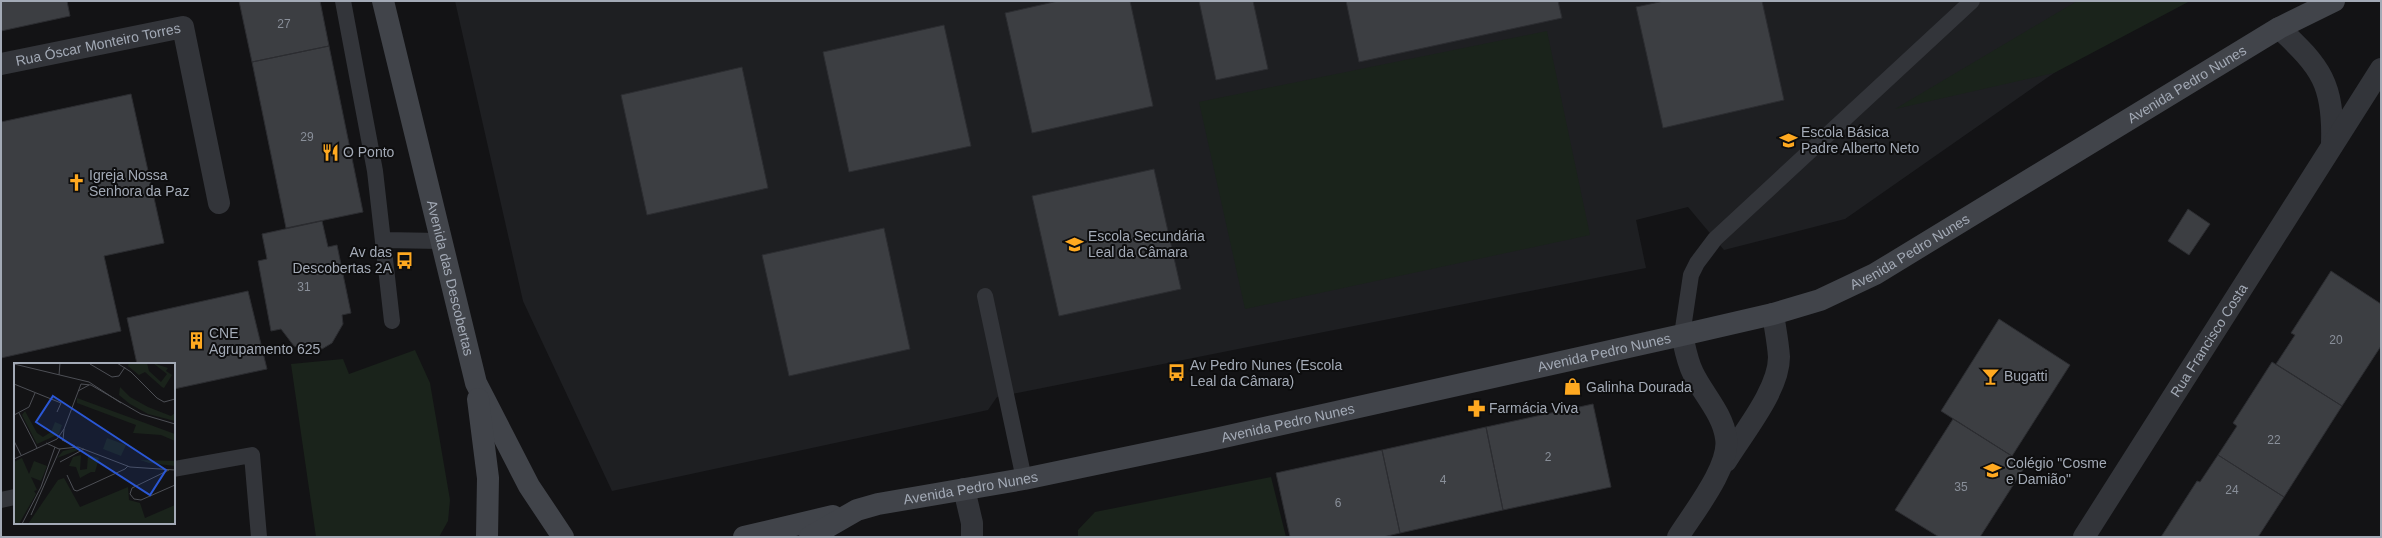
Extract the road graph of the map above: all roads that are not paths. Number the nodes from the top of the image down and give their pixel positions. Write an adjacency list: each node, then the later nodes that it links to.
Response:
1 (343, 1): 10 (lane)
2 (383, 1): 11 (street, Avenida das Descobertas)
3 (1972, 1): 15 (lane)
4 (2334, 1): 5 (street, Avenida Pedro Nunes)
5 (2279, 28): 8 (street); 13 (street, Avenida Pedro Nunes)
6 (1, 64): 9 (street, Rua Óscar Monteiro Torres)
7 (2381, 69): 8 (street, Rua Francisco Costa)
8 (2332, 143): 31 (street, Rua Francisco Costa)
9 (219, 203)
10 (383, 240): 11 (lane); 14 (lane)
11 (441, 241): 16 (street, Avenida das Descobertas)
12 (985, 296): 19 (lane)
13 (1773, 314): 15 (street, Avenida Pedro Nunes); 18 (street)
14 (392, 321)
15 (1682, 335): 18 (street); 19 (street, Avenida Pedro Nunes)
16 (476, 384): 25 (street); 26 (street, Avenida das Descobertas)
17 (175, 469): 24 (lane)
18 (1718, 472): 30 (street)
19 (1024, 479): 20 (street, Avenida Pedro Nunes)
20 (964, 489): 23 (street, Avenida Pedro Nunes); 29 (street)
21 (14, 497): 22 (lane)
22 (1, 500)
23 (857, 510): 27 (street); 28 (street, Avenida Pedro Nunes)
24 (259, 537)
25 (487, 537)
26 (563, 537)
27 (744, 537)
28 (810, 537)
29 (972, 537)
30 (1678, 537)
31 (2084, 537)

